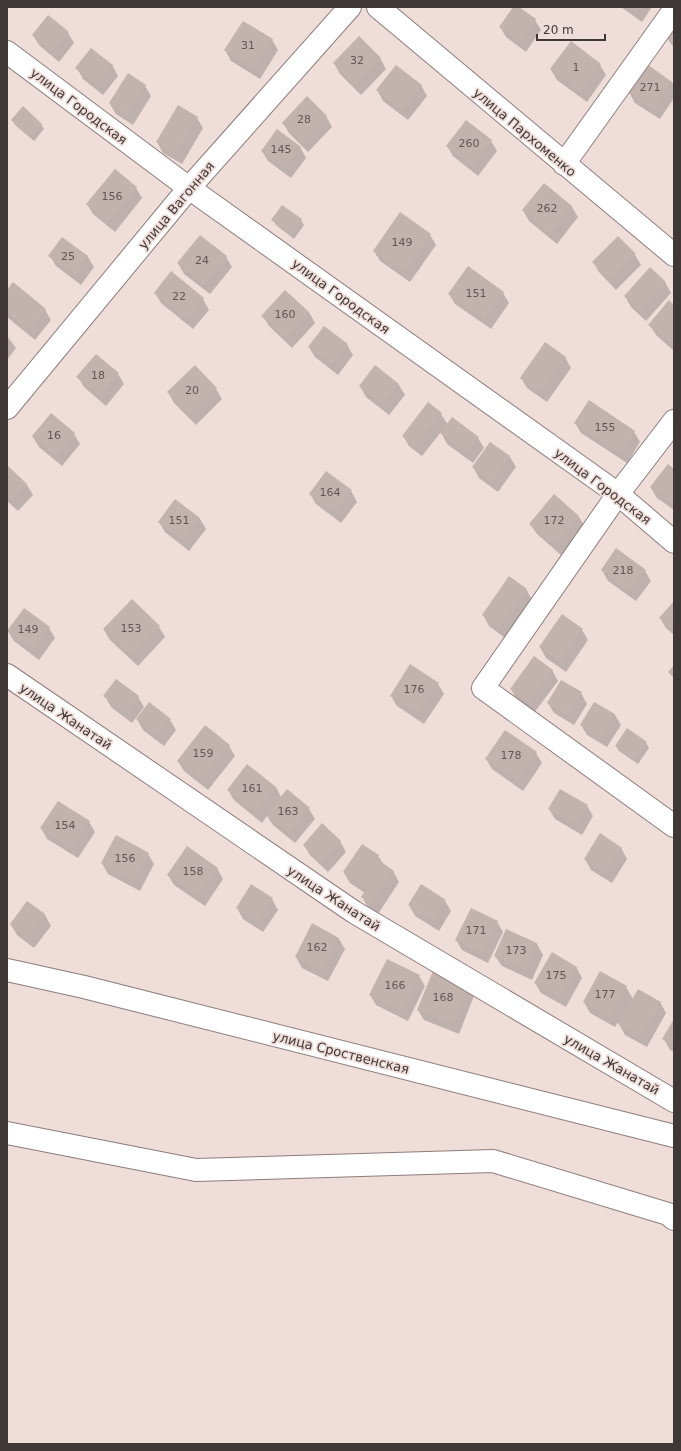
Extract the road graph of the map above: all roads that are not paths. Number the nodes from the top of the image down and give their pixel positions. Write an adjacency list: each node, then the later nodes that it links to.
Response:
1 (350, 7): 6 (street, улица Вагонная)
2 (378, 7): 5 (street, улица Пархоменко)
3 (674, 10): 5 (street)
4 (7, 52): 6 (street, улица Городская)
5 (564, 164): 7 (street, улица Пархоменко)
6 (189, 188): 8 (street, улица Вагонная); 10 (street, улица Городская)
7 (674, 255)
8 (7, 408)
9 (674, 421): 10 (street)
10 (618, 494): 11 (street, улица Городская); 13 (street)
11 (674, 542)
12 (7, 675): 15 (street, улица Жанатай)
13 (674, 826)
14 (7, 970): 17 (street, улица Сроственская)
15 (674, 1101)
16 (7, 1133): 18 (street)
17 (674, 1136)
18 (674, 1218)

